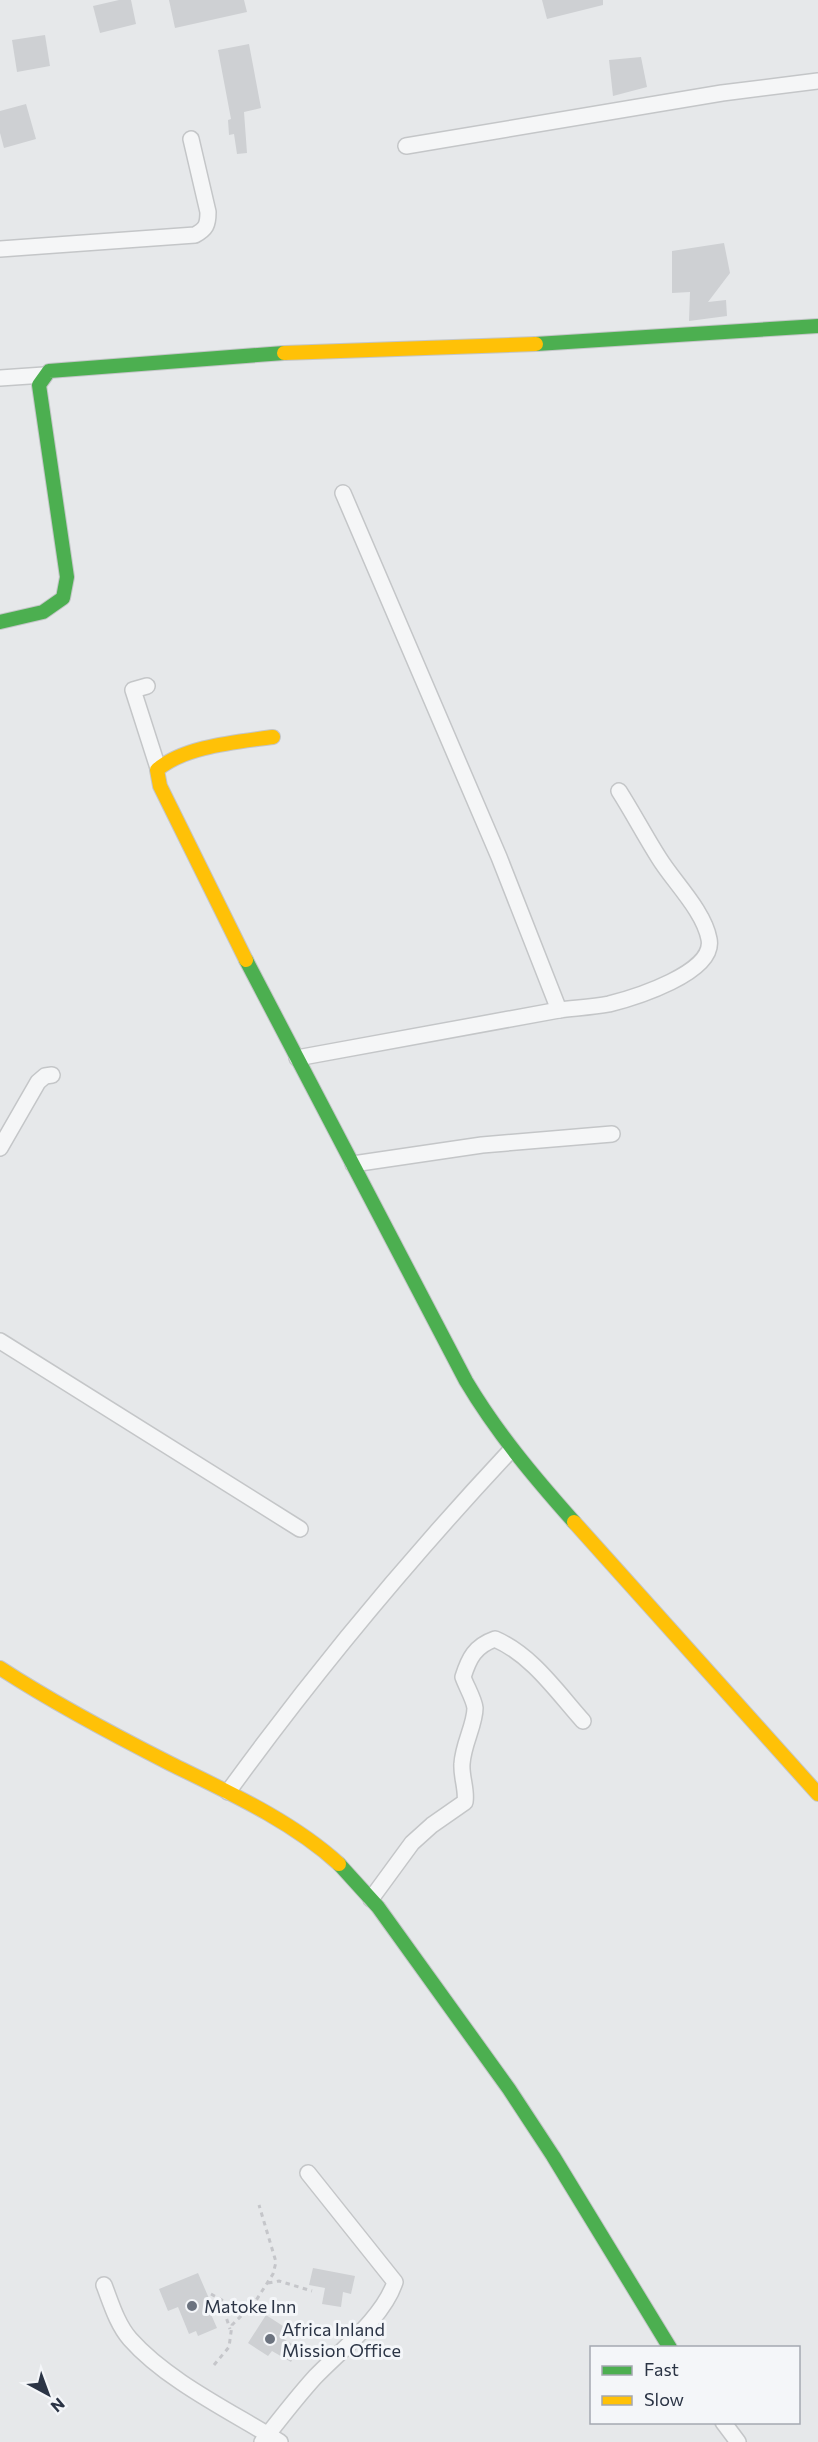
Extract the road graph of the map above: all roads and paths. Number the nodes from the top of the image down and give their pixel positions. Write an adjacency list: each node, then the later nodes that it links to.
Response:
1 (818, 81): 3 (street)
2 (191, 139): 4 (street)
3 (405, 146)
4 (0, 249)
5 (818, 326): 6 (street)
6 (44, 375): 7 (street); 9 (street)
7 (0, 378)
8 (344, 493): 14 (street)
9 (0, 622)
10 (147, 686): 12 (street)
11 (273, 737): 12 (street)
12 (158, 768): 15 (street)
13 (619, 791): 14 (street)
14 (559, 1010): 15 (street)
15 (297, 1058): 19 (street)
16 (52, 1075): 18 (street)
17 (612, 1134): 19 (street)
18 (0, 1148)
19 (353, 1164): 21 (street)
20 (0, 1341): 22 (street)
21 (511, 1450): 25 (street); 26 (street)
22 (300, 1529)
23 (0, 1668): 25 (street)
24 (583, 1721): 27 (street)
25 (228, 1792): 27 (street)
26 (818, 1794)
27 (371, 1899): 37 (street)
28 (308, 2174): 40 (street)
29 (259, 2205): 30 (path)
30 (268, 2283): 32 (path); 35 (path)
31 (104, 2285): 40 (street)
32 (312, 2291)
33 (212, 2294): 34 (path)
34 (221, 2300): 35 (path); 36 (path)
35 (245, 2313): 36 (path)
36 (230, 2329): 38 (path)
37 (669, 2346)
38 (214, 2364)
39 (724, 2424): 41 (street)
40 (270, 2440)
41 (738, 2442)

